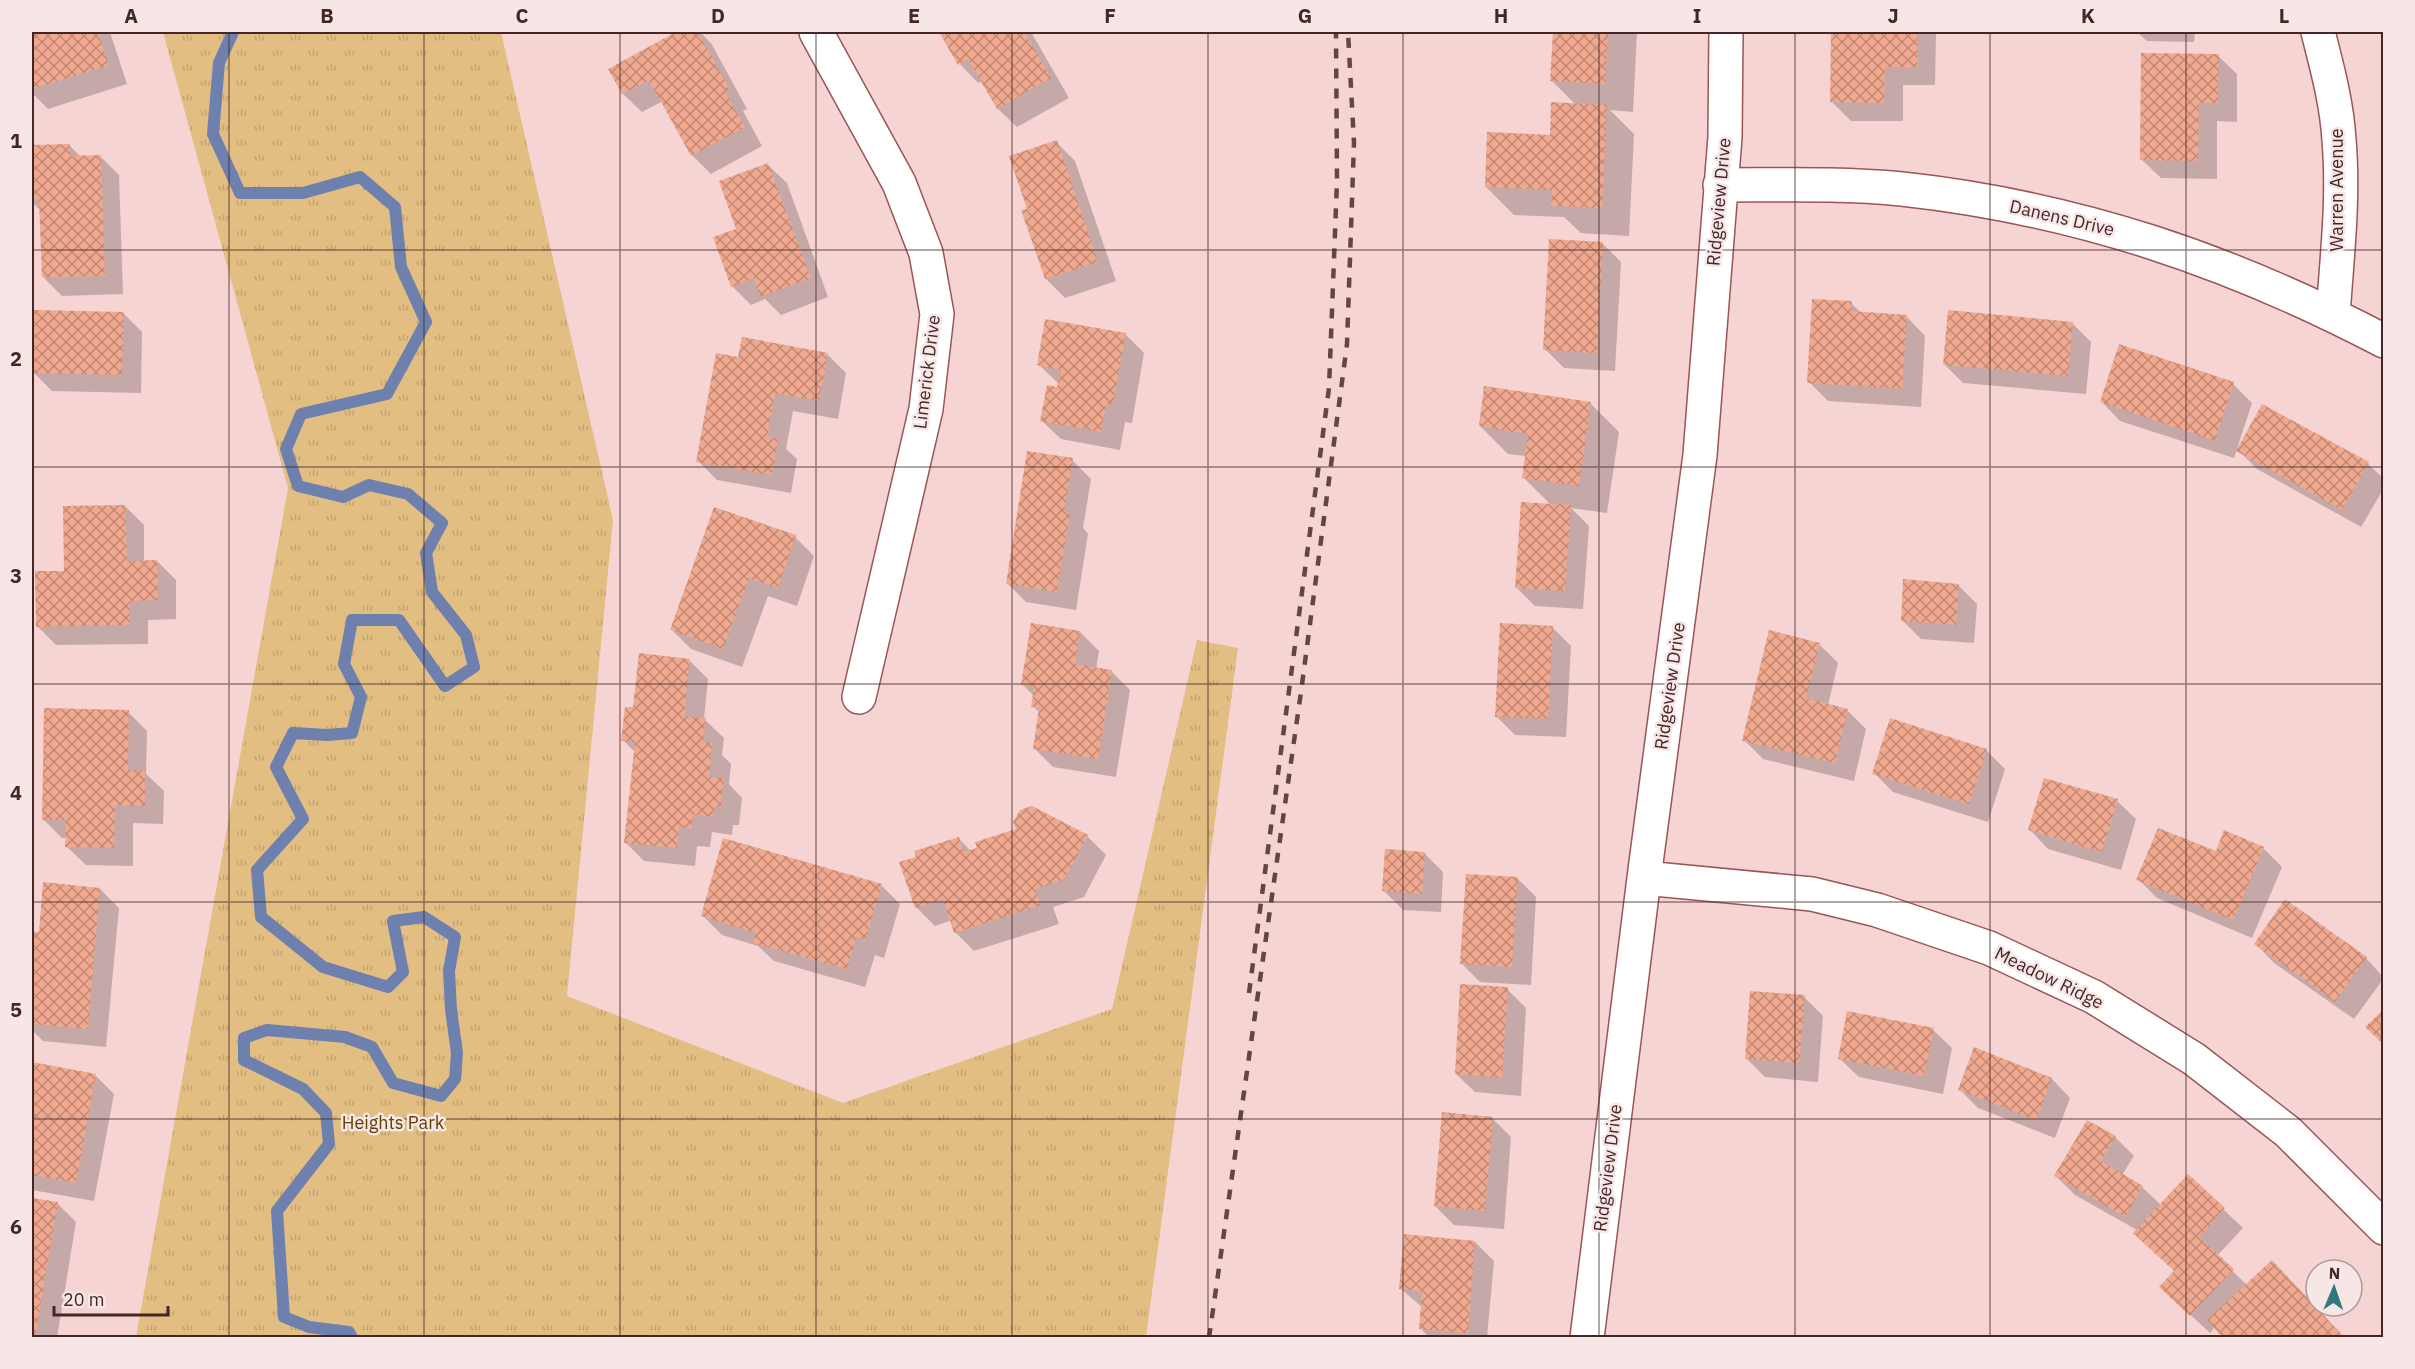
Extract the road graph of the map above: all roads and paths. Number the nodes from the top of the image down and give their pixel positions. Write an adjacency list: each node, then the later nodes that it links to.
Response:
1 (816, 32): 7 (street, Limerick Drive)
2 (1726, 32): 4 (street, Ridgeview Drive)
3 (2318, 32): 5 (street, Warren Avenue)
4 (1720, 185): 5 (street, Danens Drive); 8 (street, Ridgeview Drive)
5 (2333, 315): 6 (street, Danens Drive)
6 (2384, 341)
7 (859, 697)
8 (1644, 878): 9 (street, Meadow Ridge); 10 (street, Ridgeview Drive)
9 (2384, 1228)
10 (1587, 1338)

